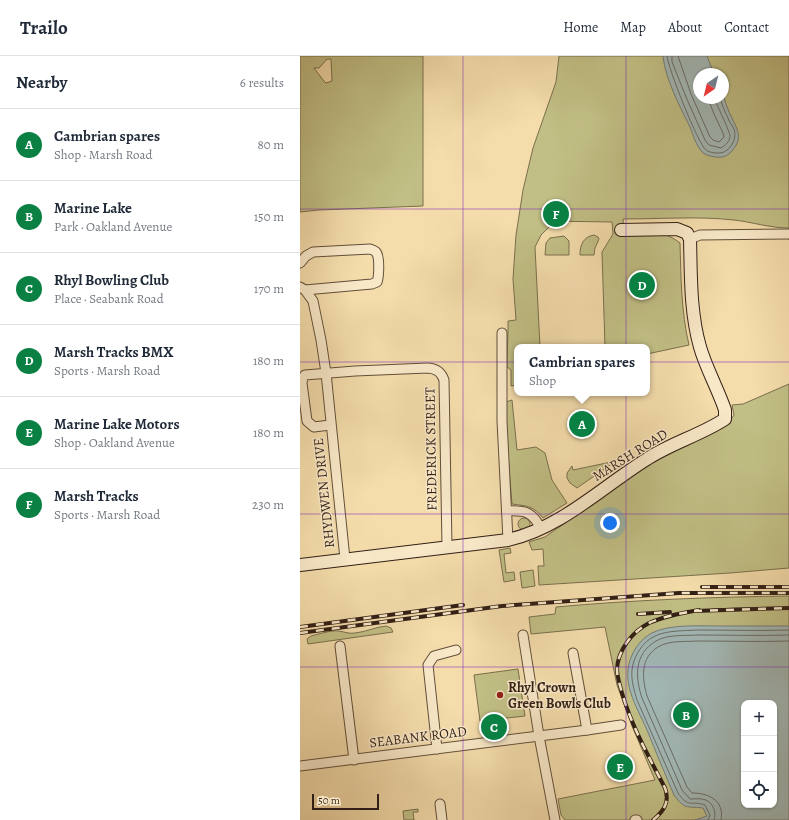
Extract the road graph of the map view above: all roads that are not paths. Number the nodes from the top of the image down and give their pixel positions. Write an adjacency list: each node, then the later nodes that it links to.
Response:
1 (621, 230): 3 (street)
2 (789, 234): 3 (street)
3 (690, 240): 10 (street, MARSH ROAD)
4 (300, 263): 5 (street, RHYDWEN DRIVE)
5 (302, 288): 7 (street, RHYDWEN DRIVE)
6 (502, 333): 9 (street)
7 (326, 373): 8 (street, RHYDWEN DRIVE); 8 (street, RHYDWEN DRIVE); 12 (street, FREDERICK STREET)
8 (330, 425): 13 (street, RHYDWEN DRIVE)
9 (507, 512): 10 (street); 11 (street)
10 (541, 529): 11 (street, MARSH ROAD)
11 (508, 540): 12 (street, MARSH ROAD)
12 (447, 546): 13 (street, MARSH ROAD)
13 (345, 559): 14 (street, MARSH ROAD)
14 (300, 565)
15 (523, 634): 21 (street)
16 (340, 646): 23 (street)
17 (456, 650): 22 (street)
18 (573, 653): 20 (street)
19 (621, 725): 20 (street, SEABANK ROAD)
20 (587, 730): 21 (street, SEABANK ROAD)
21 (539, 736): 22 (street, SEABANK ROAD); 27 (street)
22 (437, 749): 23 (street, SEABANK ROAD)
23 (354, 760): 24 (street, SEABANK ROAD)
24 (300, 766)
25 (440, 804): 26 (street)
26 (442, 820)
27 (555, 820)

